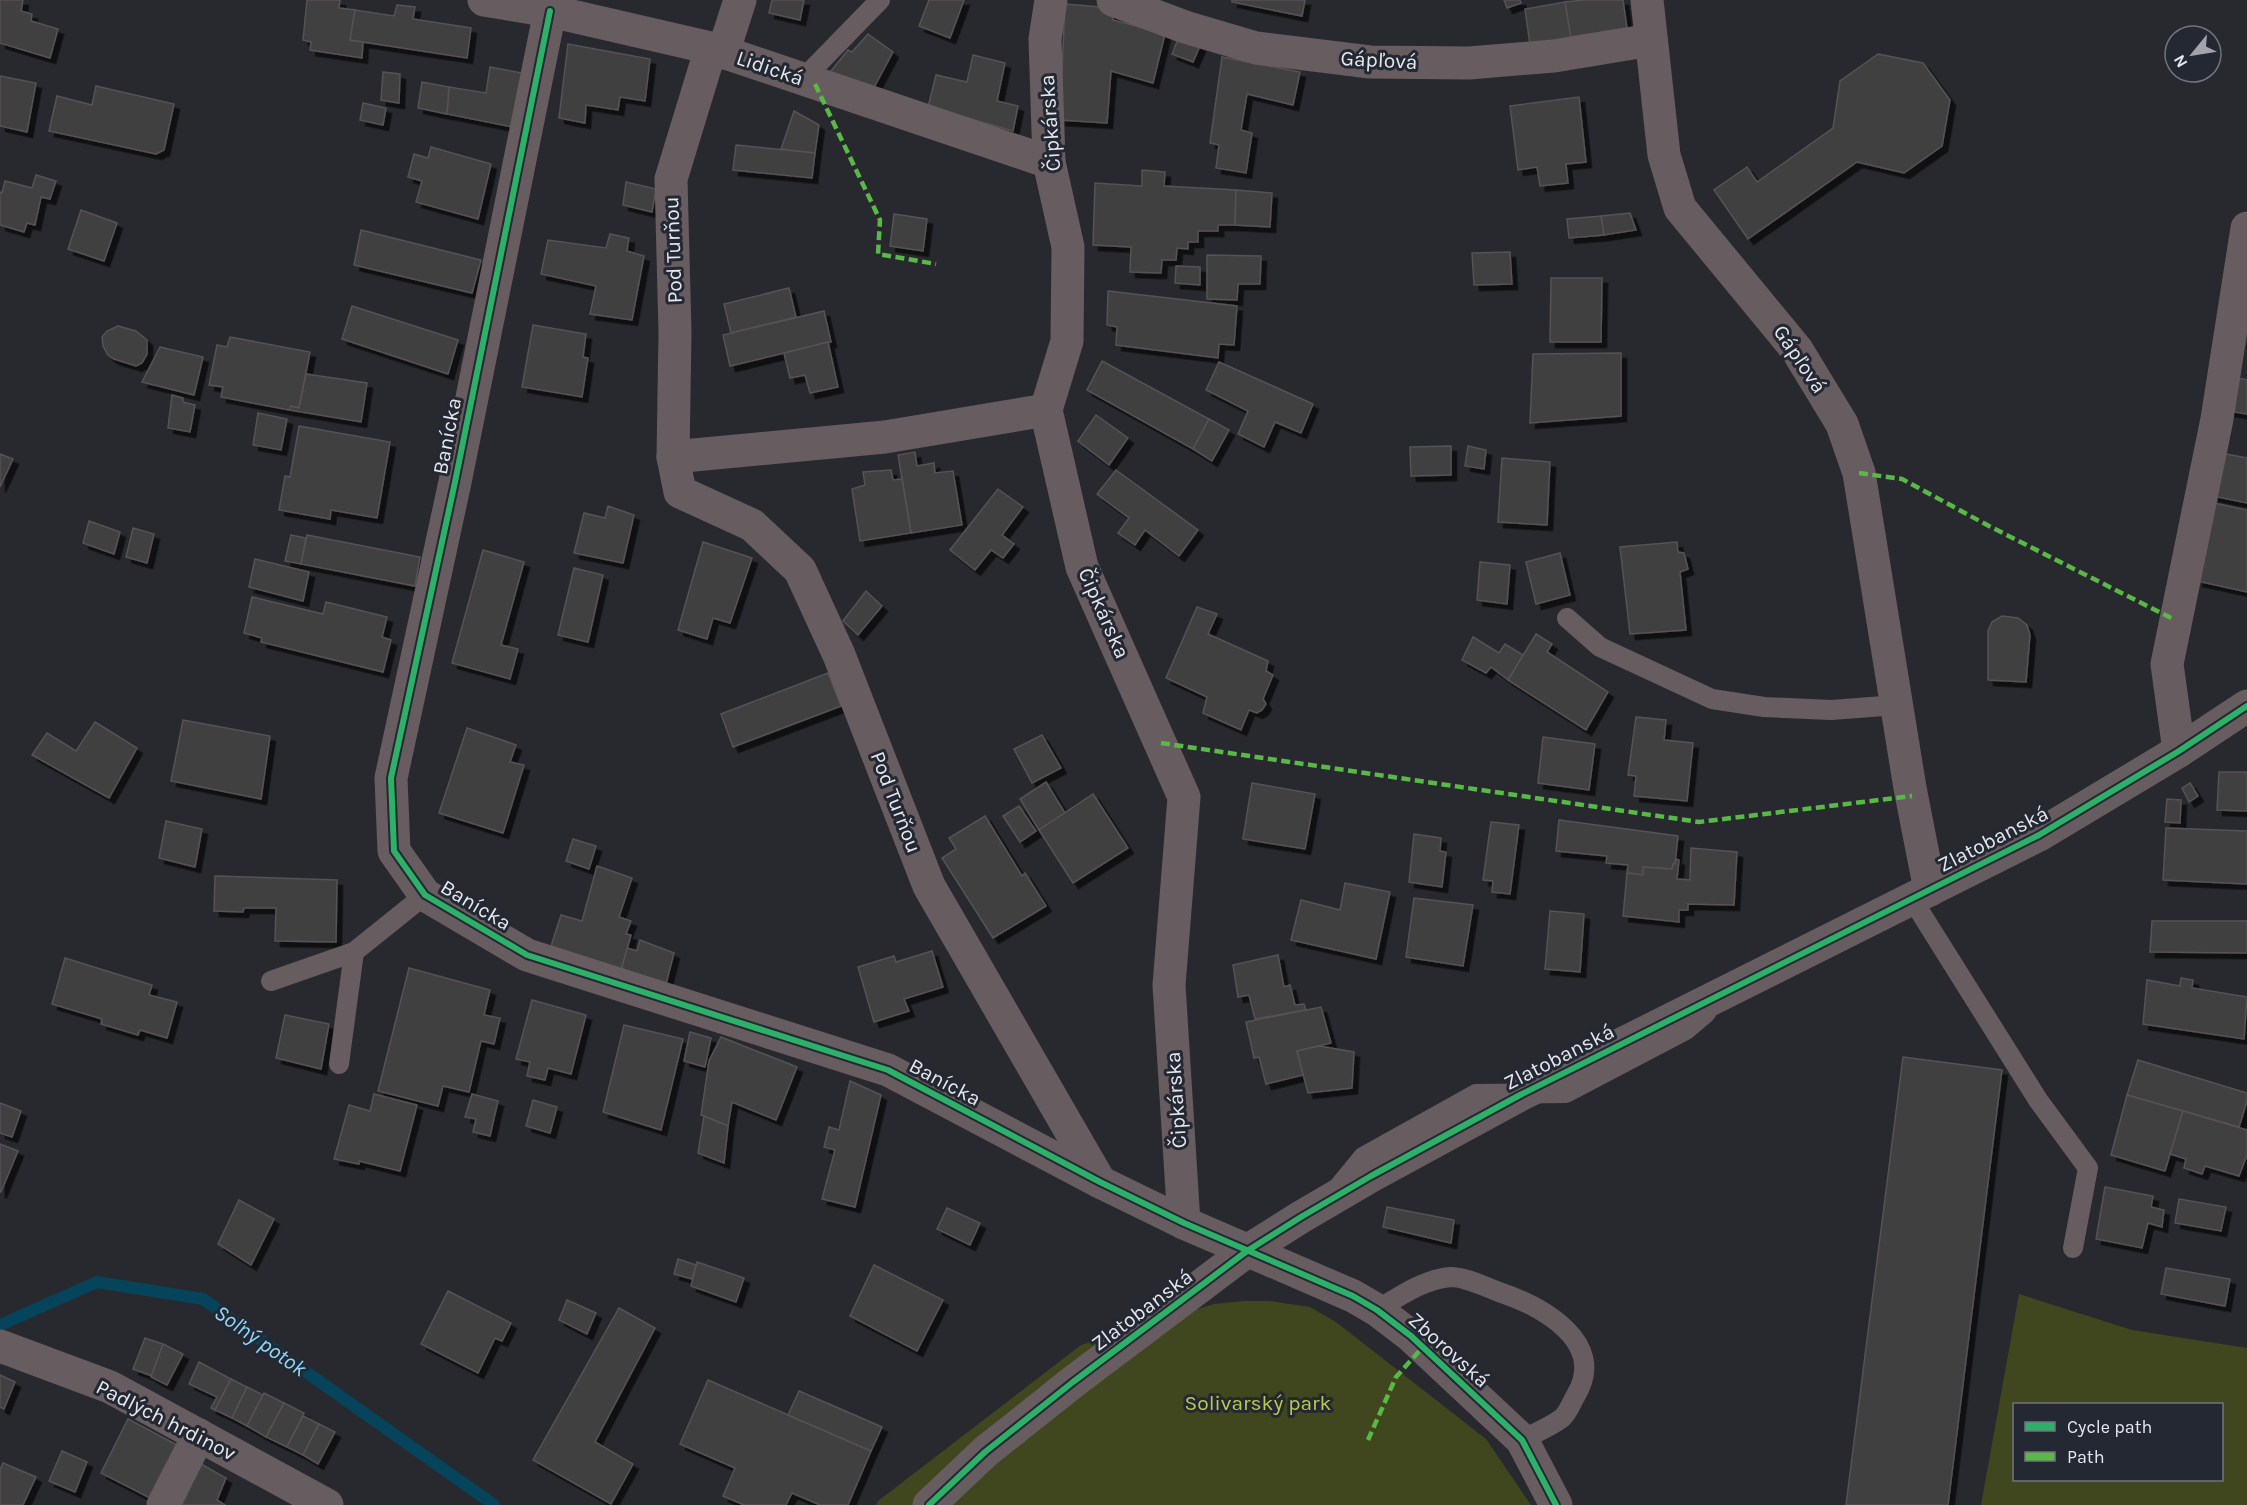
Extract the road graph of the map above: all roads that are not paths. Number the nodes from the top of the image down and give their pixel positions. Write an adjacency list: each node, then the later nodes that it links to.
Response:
1 (484, 0): 7 (street, Lidická)
2 (740, 0): 9 (street)
3 (880, 0): 10 (lane)
4 (1051, 0): 11 (street, Čipkárska)
5 (1113, 0): 8 (street, Gápľová)
6 (1647, 0): 8 (street, Gápľová)
7 (550, 11): 9 (street, Lidická); 20 (street, Banícka)
8 (1651, 40): 16 (street, Gápľová)
9 (717, 50): 10 (street, Lidická); 14 (street, Pod Turňou)
10 (803, 79): 11 (street, Lidická)
11 (1049, 162): 13 (street, Čipkárska)
12 (2247, 228): 18 (street)
13 (1046, 410): 14 (street); 25 (street, Čipkárska)
14 (673, 457): 24 (street, Pod Turňou)
15 (1566, 618): 16 (lane)
16 (1897, 705): 19 (street, Gápľová)
17 (2247, 706): 18 (street, Zlatobanská)
18 (2179, 751): 19 (street, Zlatobanská)
19 (1921, 894): 26 (lane); 27 (street, Zlatobanská)
20 (425, 895): 21 (lane); 24 (street, Banícka)
21 (354, 952): 22 (lane); 23 (lane)
22 (271, 981)
23 (339, 1064)
24 (1100, 1182): 25 (street, Banícka)
25 (1184, 1223): 27 (street, Banícka)
26 (2073, 1248)
27 (1247, 1251): 28 (street, Zborovská); 34 (street, Zlatobanská)
28 (1377, 1310): 31 (street, Zborovská); 31 (lane, Zborovská)
29 (0, 1346): 30 (street, Padlých hrdinov)
30 (199, 1436): 32 (street); 33 (street, Padlých hrdinov)
31 (1522, 1440): 35 (street, Zborovská)
32 (163, 1505)
33 (327, 1505)
34 (929, 1505)
35 (1556, 1505)

